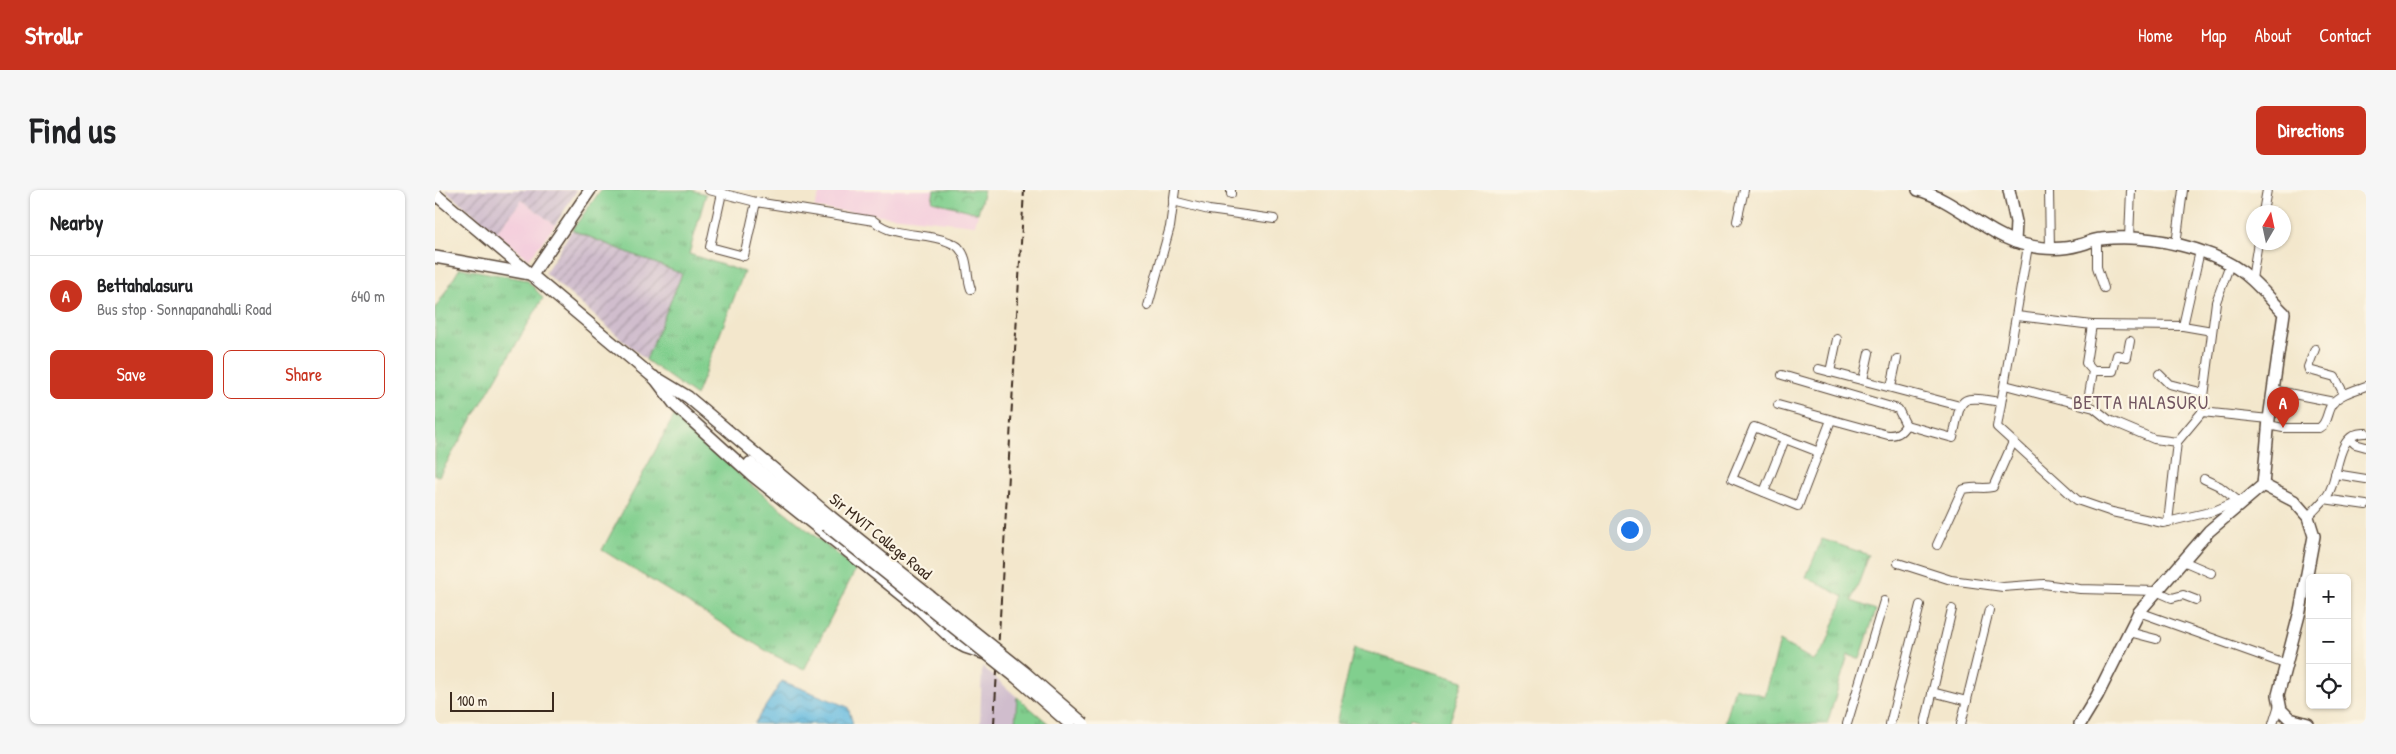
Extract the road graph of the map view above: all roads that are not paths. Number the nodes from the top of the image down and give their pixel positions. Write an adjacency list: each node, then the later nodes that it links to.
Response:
1 (590, 190): 28 (main road)
2 (709, 190): 12 (street)
3 (1175, 190): 13 (street)
4 (1744, 190): 17 (street)
5 (1918, 190): 20 (main road)
6 (2049, 190): 23 (street)
7 (2131, 190): 18 (street)
8 (2183, 190): 21 (street)
9 (2267, 190): 15 (street)
10 (2008, 191): 20 (main road)
11 (435, 194): 28 (main road, Sir MVIT College Road)
12 (722, 194): 14 (street); 14 (street)
13 (1173, 201): 16 (street); 32 (street)
14 (756, 202): 31 (street)
15 (2264, 205)
16 (1274, 219)
17 (1737, 221)
18 (2129, 238): 19 (main road); 21 (main road)
19 (2097, 239): 23 (main road); 30 (street)
20 (2015, 242): 22 (main road)
21 (2176, 245): 25 (main road)
22 (2028, 246): 23 (main road); 33 (street)
23 (2050, 249)
24 (2257, 250): 29 (street)
25 (2199, 251): 27 (main road); 35 (street)
26 (435, 257): 28 (main road)
27 (2229, 264): 29 (main road); 36 (street)
28 (532, 275): 47 (main road, Sir MVIT College Road)
29 (2252, 279): 52 (main road)
30 (2104, 288)
31 (971, 289)
32 (1147, 306)
33 (2017, 316): 34 (street); 49 (street)
34 (2092, 325): 35 (street); 43 (street)
35 (2183, 326): 36 (street)
36 (2212, 331): 53 (street)
37 (1837, 339): 44 (street)
38 (2130, 341): 43 (street)
39 (2315, 349): 54 (street)
40 (1869, 353): 48 (street)
41 (1897, 359): 51 (street)
42 (1819, 369): 44 (street)
43 (2093, 371): 59 (street)
44 (1830, 372): 48 (street)
45 (1782, 374): 63 (street)
46 (2159, 374): 53 (street)
47 (654, 377): 81 (main road, Sir MVIT College Road); 100 (main road, Sir MVIT College Road)
48 (1863, 380): 51 (street)
49 (2005, 385): 55 (street); 59 (street)
50 (2366, 386): 54 (street)
51 (1891, 387): 58 (street)
52 (2273, 390): 56 (street); 62 (main road)
53 (2204, 393): 60 (street)
54 (2345, 394): 56 (street)
55 (2001, 402): 58 (street); 67 (street)
56 (2334, 402): 62 (street)
57 (1778, 404): 61 (street)
58 (1960, 406): 63 (street)
59 (2087, 406): 68 (street)
60 (2202, 412): 62 (street); 68 (street)
61 (1831, 420): 63 (street); 70 (street)
62 (2268, 422): 74 (main road)
63 (1905, 425)
64 (2366, 433): 66 (street)
65 (1785, 439): 70 (street); 75 (street); 75 (street)
66 (2351, 439): 69 (street); 71 (street)
67 (2013, 442): 82 (street); 83 (street)
68 (2177, 442): 82 (street)
69 (2366, 447)
70 (1819, 452): 75 (street)
71 (2335, 474): 73 (street); 77 (street)
72 (2203, 479): 78 (street)
73 (2366, 479)
74 (2263, 485): 76 (main road); 80 (main road)
75 (1764, 492)
76 (2251, 495): 78 (street); 84 (main road)
77 (2323, 499): 79 (street); 80 (street)
78 (2238, 501): 82 (street)
79 (2366, 505)
80 (2308, 517): 96 (main road)
81 (829, 521): 101 (main road, Sir MVIT College Road, bridge); 102 (main road, Sir MVIT College Road, bridge)
82 (2169, 522)
83 (1937, 545)
84 (2183, 561): 86 (street); 87 (main road)
85 (1898, 563): 87 (street)
86 (2211, 573)
87 (2156, 591): 88 (street); 93 (main road)
88 (2196, 600)
89 (1884, 601): 103 (street)
90 (1920, 605): 104 (street)
91 (1952, 609): 97 (street)
92 (1989, 610): 98 (street)
93 (2139, 612): 94 (main road); 96 (street)
94 (2129, 632): 95 (street); 107 (main road)
95 (2156, 639)
96 (2285, 664): 99 (main road)
97 (1933, 692): 98 (street); 105 (street)
98 (1967, 701): 106 (street)
99 (2280, 703): 108 (street); 109 (main road)
100 (1063, 724)
101 (1070, 724)
102 (1084, 724)
103 (1847, 724)
104 (1890, 724)
105 (1925, 724)
106 (1961, 724)
107 (2080, 724)
108 (2273, 724)
109 (2308, 724)

